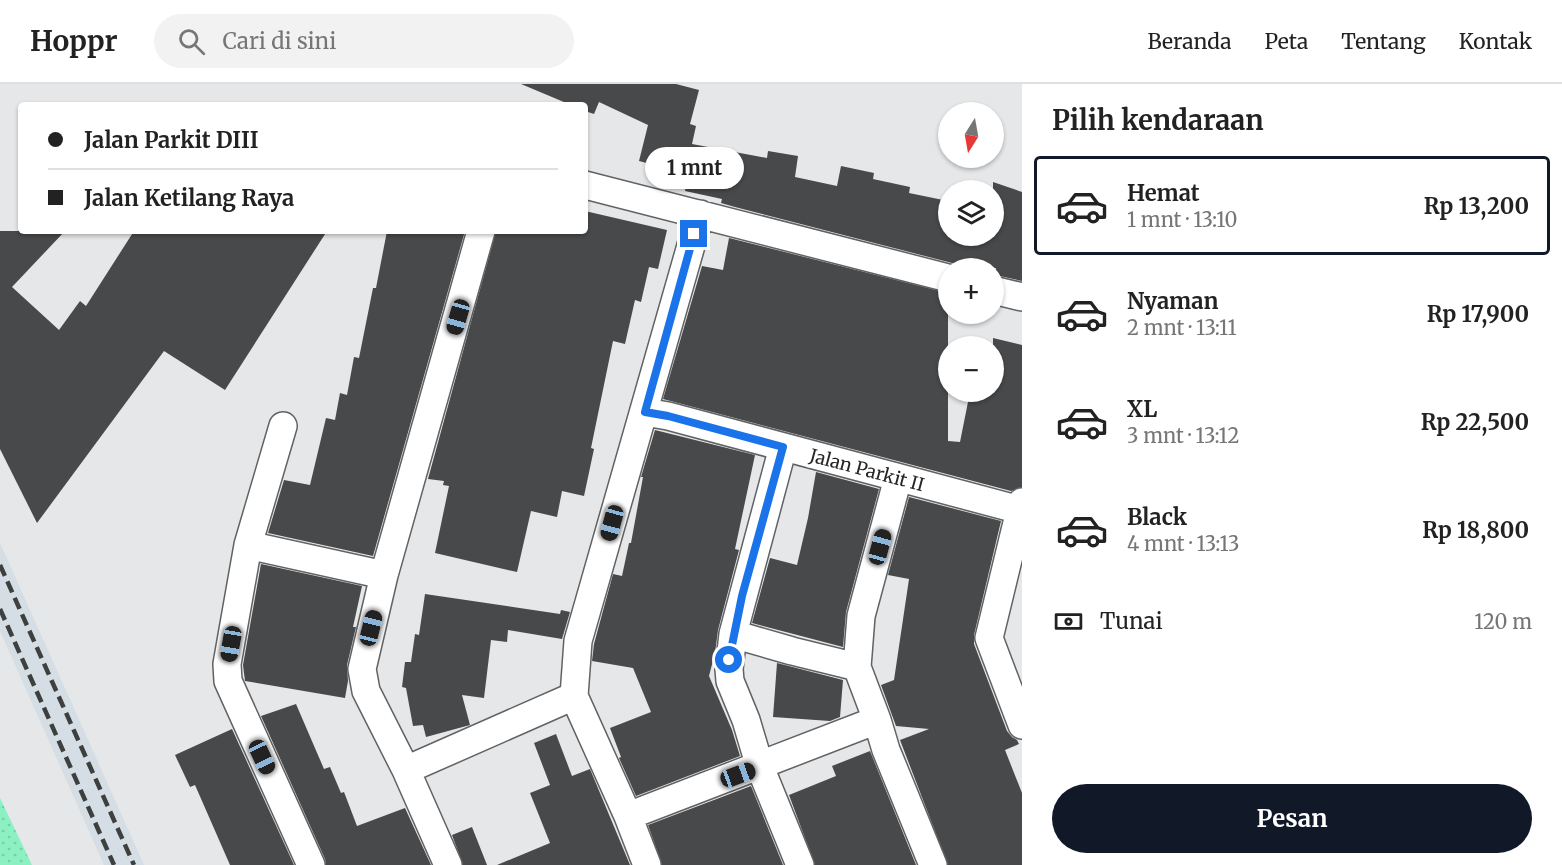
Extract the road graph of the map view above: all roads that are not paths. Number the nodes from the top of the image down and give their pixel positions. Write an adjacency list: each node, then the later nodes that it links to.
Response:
1 (588, 186): 2 (street)
2 (700, 214): 4 (street); 7 (street)
3 (480, 234): 13 (street)
4 (938, 275)
5 (1004, 293): 6 (street)
6 (1022, 297)
7 (645, 412): 9 (street, Jalan Parkit II); 16 (street)
8 (283, 426): 12 (street)
9 (783, 447): 10 (street, Jalan Parkit II); 14 (street)
10 (898, 478): 11 (street, Jalan Parkit II); 15 (street)
11 (1021, 506): 18 (street)
12 (248, 545): 13 (street); 22 (street)
13 (384, 575): 20 (street)
14 (733, 634): 15 (street); 19 (street)
15 (857, 667): 17 (street)
16 (574, 696): 20 (street); 21 (street)
17 (877, 720): 19 (street); 26 (street)
18 (1022, 725)
19 (760, 767): 21 (street); 25 (street)
20 (406, 770): 23 (street)
21 (628, 816): 24 (street)
22 (311, 865)
23 (448, 865)
24 (647, 865)
25 (800, 865)
26 (933, 865)

